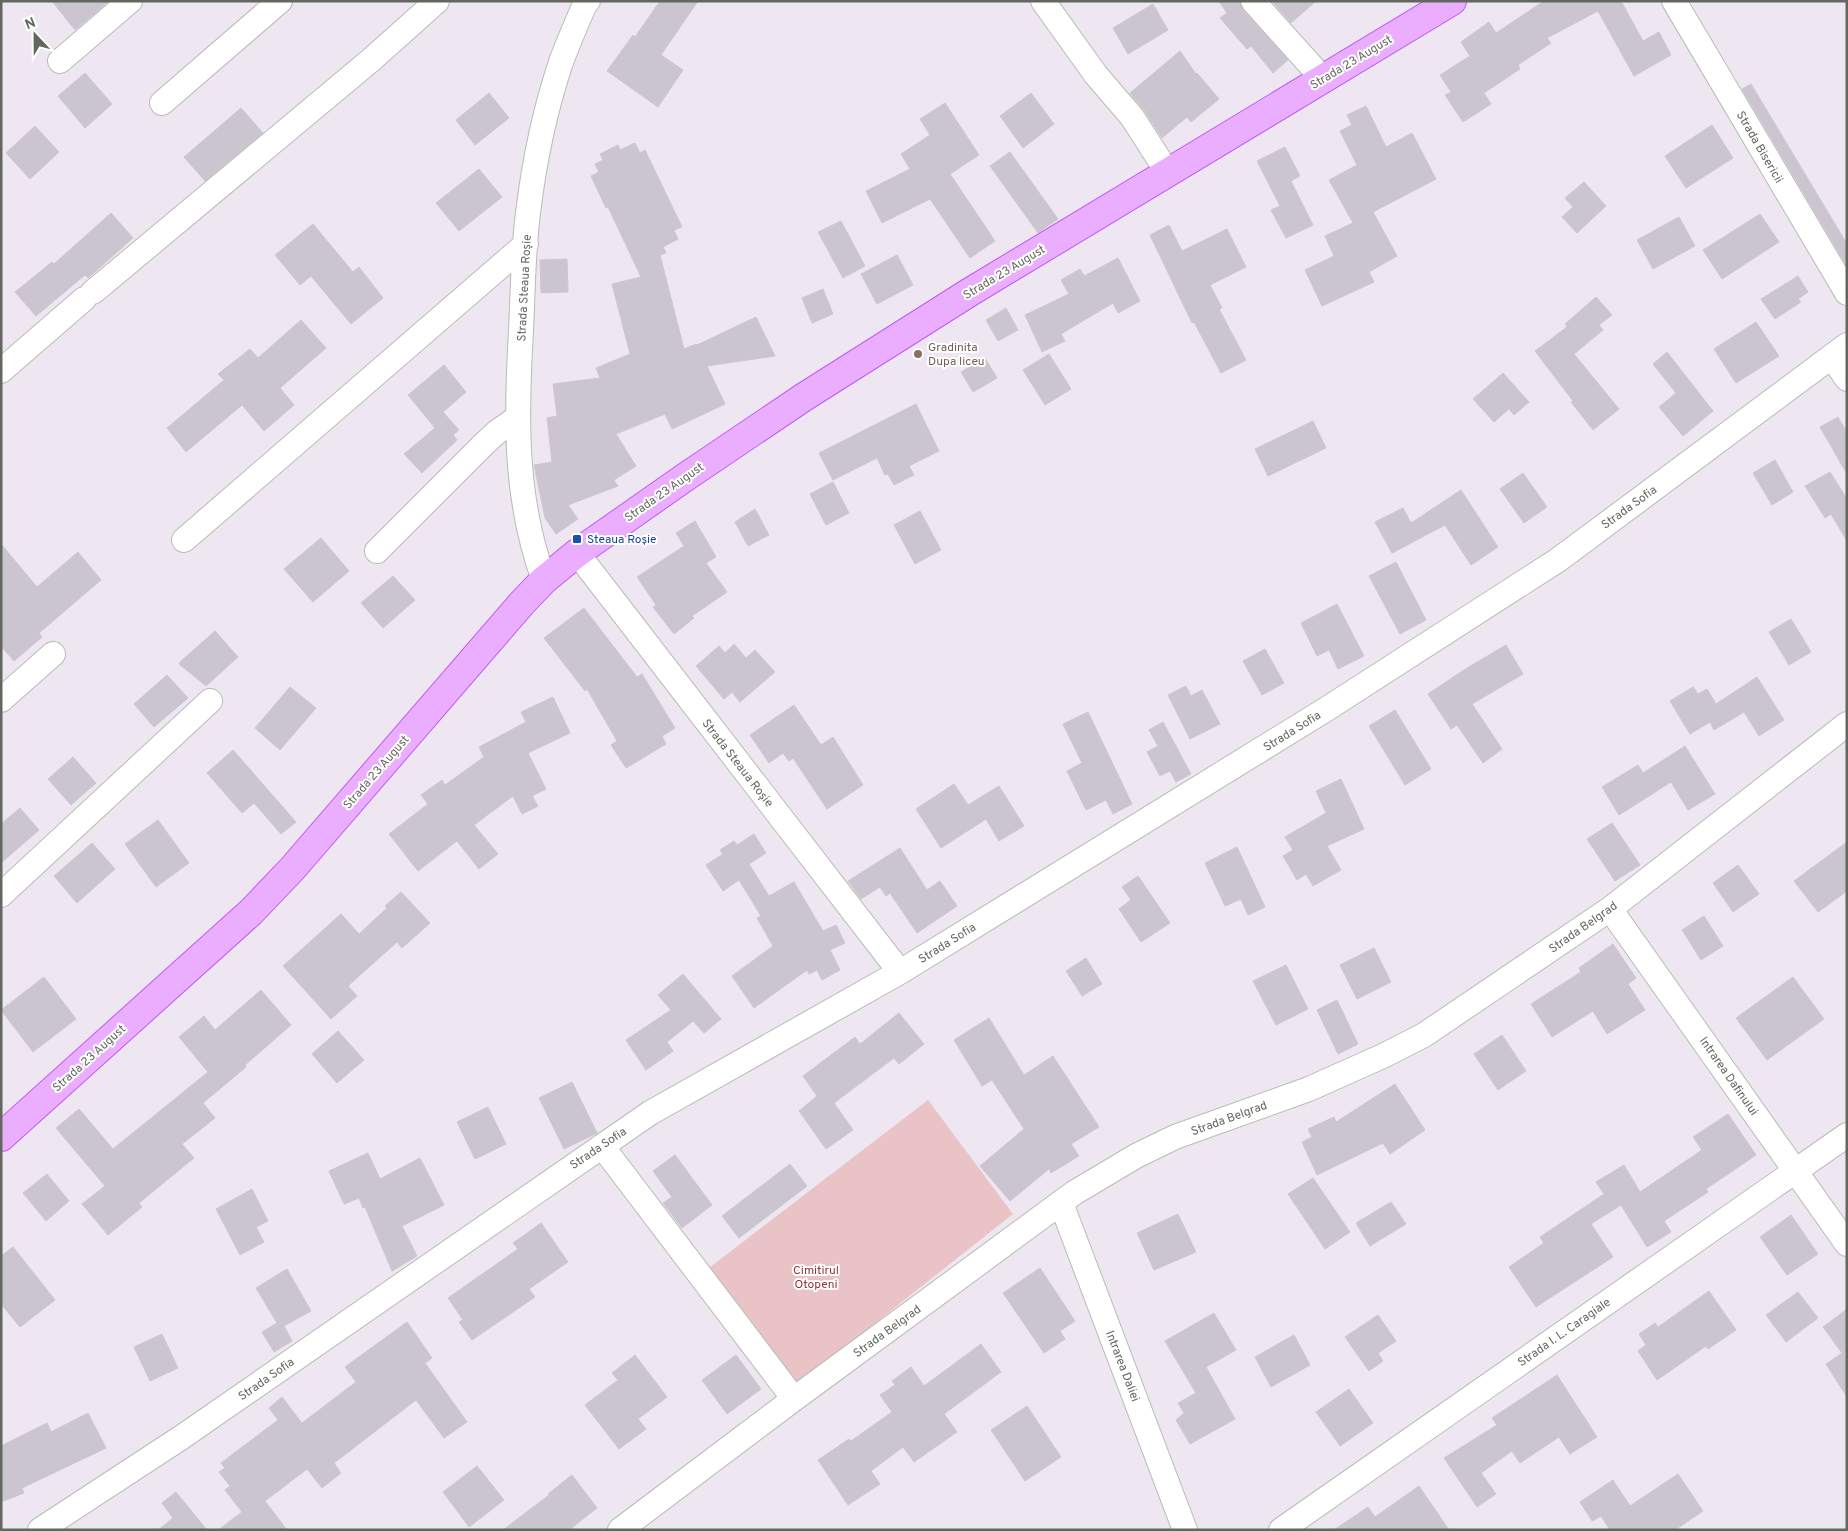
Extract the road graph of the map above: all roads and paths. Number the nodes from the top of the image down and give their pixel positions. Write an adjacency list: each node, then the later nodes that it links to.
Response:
1 (130, 1): 9 (street)
2 (280, 1): 11 (street)
3 (437, 1): 16 (street)
4 (1043, 1): 12 (street)
5 (1254, 1): 10 (street)
6 (1452, 1): 10 (main road, Strada 23 August)
7 (1674, 1): 14 (street, Strada Bisericii)
8 (583, 3): 13 (street, Strada Steaua Roșie)
9 (60, 61)
10 (1323, 79): 12 (main road, Strada 23 August)
11 (162, 103)
12 (1168, 173): 21 (main road, Strada 23 August)
13 (526, 244): 18 (street, Strada Steaua Roșie); 19 (street)
14 (1847, 293)
15 (1839, 351): 17 (street); 29 (street, Strada Sofia)
16 (1, 372)
17 (1847, 379)
18 (518, 418): 20 (street); 22 (street, Strada Steaua Roșie)
19 (184, 540)
20 (377, 551)
21 (577, 553): 22 (main road, Strada 23 August); 29 (street, Strada Steaua Roșie)
22 (544, 580): 31 (main road, Strada 23 August)
23 (53, 654): 24 (street)
24 (3, 695)
25 (210, 702): 27 (street)
26 (1847, 724): 28 (street, Strada Belgrad)
27 (1, 896)
28 (1610, 908): 33 (street, Intrarea Dafinului); 34 (street, Strada Belgrad)
29 (900, 972): 32 (street, Strada Sofia)
30 (1847, 1135): 33 (street, Strada I. L. Caragiale)
31 (1, 1137)
32 (602, 1146): 36 (street); 37 (street, Strada Sofia)
33 (1795, 1171): 35 (street, Intrarea Dafinului); 40 (street, Strada I. L. Caragiale)
34 (1061, 1203): 36 (street, Strada Belgrad); 39 (street, Intrarea Daliei)
35 (1847, 1244)
36 (794, 1399): 38 (street, Strada Belgrad)
37 (40, 1530)
38 (620, 1530)
39 (1185, 1530)
40 (1281, 1530)

